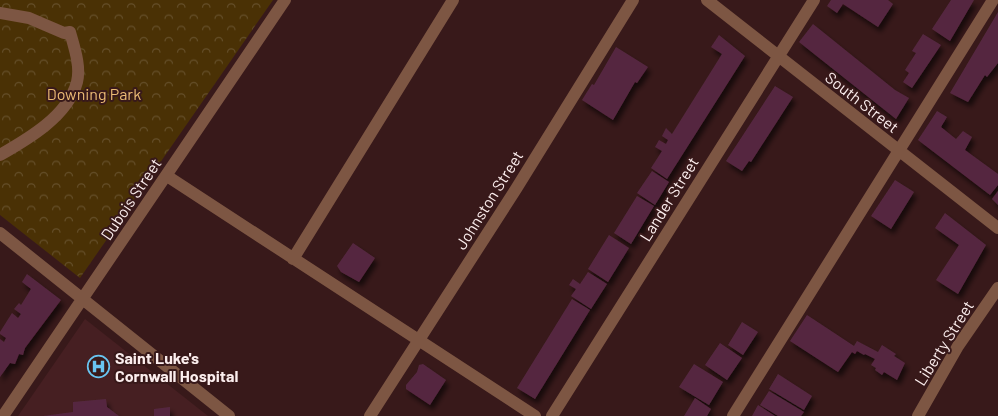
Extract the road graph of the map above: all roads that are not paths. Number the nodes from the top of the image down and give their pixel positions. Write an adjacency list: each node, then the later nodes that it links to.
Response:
1 (285, 0): 11 (street, Dubois Street)
2 (453, 0): 14 (street)
3 (633, 0): 17 (street, Johnston Street)
4 (707, 0): 8 (street, South Street)
5 (814, 0): 8 (street, Lander Street)
6 (993, 0): 9 (street)
7 (0, 13): 10 (street)
8 (778, 57): 9 (street, South Street); 22 (street, Lander Street)
9 (899, 151): 12 (street, South Street); 23 (street)
10 (0, 155)
11 (167, 176): 14 (street); 16 (street, Dubois Street)
12 (998, 228)
13 (0, 233): 16 (street)
14 (293, 259): 17 (street)
15 (998, 288): 24 (street, Liberty Street)
16 (83, 300): 18 (street, Dubois Street); 19 (street)
17 (419, 339): 20 (street, Johnston Street); 21 (street)
18 (3, 416)
19 (229, 416)
20 (370, 416)
21 (535, 416)
22 (552, 416)
23 (733, 416)
24 (918, 416)

